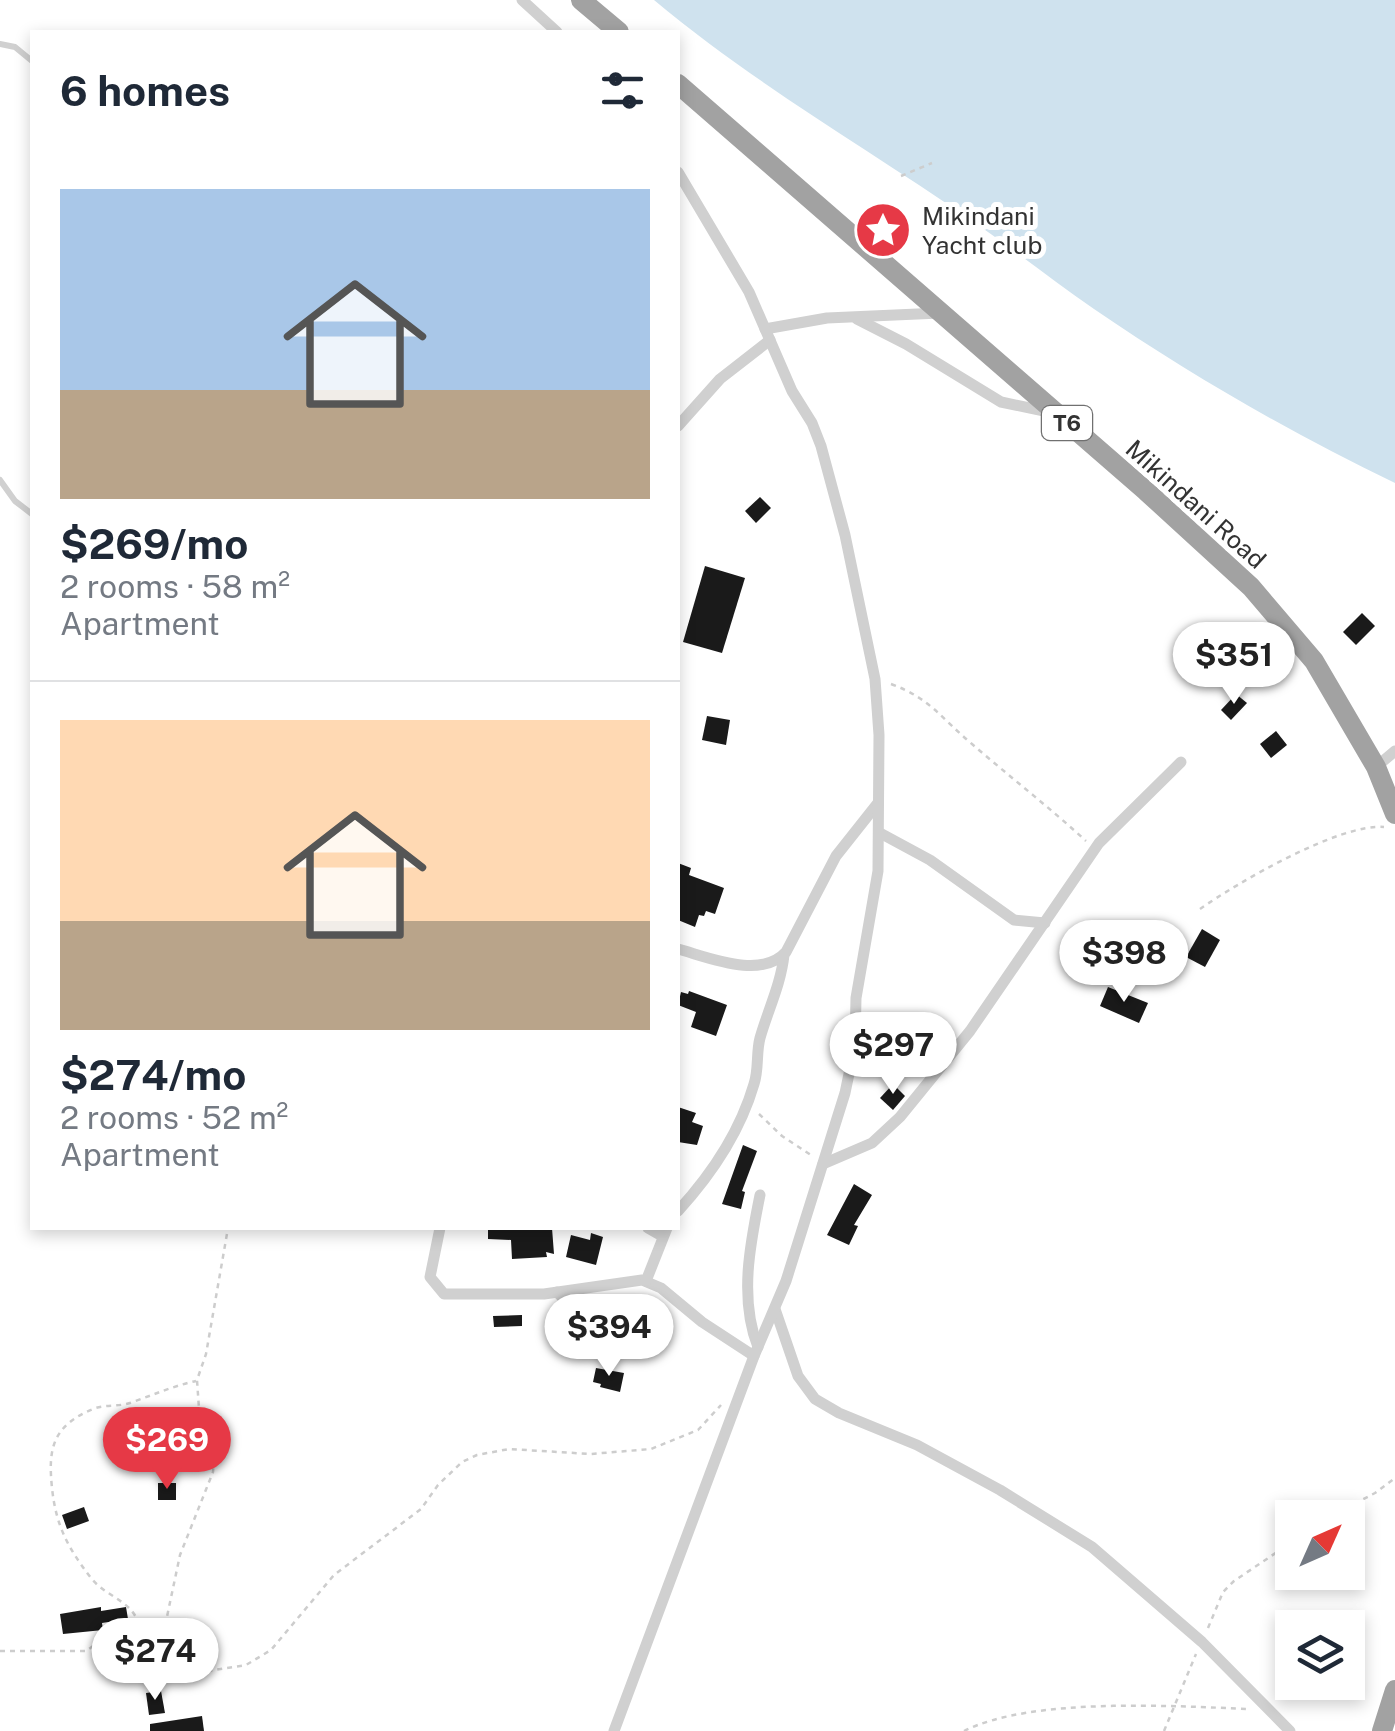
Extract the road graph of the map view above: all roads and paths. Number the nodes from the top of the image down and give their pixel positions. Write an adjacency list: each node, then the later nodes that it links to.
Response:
1 (522, 0): 3 (street)
2 (582, 0): 4 (highway)
3 (555, 30)
4 (617, 30)
5 (0, 44): 6 (lane)
6 (30, 60)
7 (680, 86): 11 (highway, Mikindani Road / T6)
8 (932, 163): 10 (path)
9 (680, 175): 13 (street)
10 (901, 176)
11 (940, 313): 12 (street); 14 (highway, Mikindani Road / T6)
12 (857, 319): 13 (street); 14 (street)
13 (768, 334): 15 (street); 18 (street)
14 (1056, 414): 21 (highway, Mikindani Road / T6)
15 (680, 424)
16 (0, 480): 17 (lane)
17 (30, 512)
18 (875, 679): 22 (street); 26 (path)
19 (1395, 751): 21 (street)
20 (1181, 762): 26 (street)
21 (1376, 767): 23 (highway, Mikindani Road / T6)
22 (878, 803): 25 (street); 30 (street)
23 (1395, 814)
24 (1395, 828): 27 (path)
25 (880, 833): 28 (street); 32 (street)
26 (1094, 849): 28 (street)
27 (1200, 909)
28 (1045, 924): 32 (street)
29 (680, 949): 30 (street)
30 (784, 954): 31 (street)
31 (747, 1103): 32 (path); 34 (street)
32 (823, 1164): 40 (street)
33 (760, 1195): 41 (street)
34 (680, 1210)
35 (228, 1230): 43 (path)
36 (440, 1230): 39 (street)
37 (664, 1232): 38 (street)
38 (646, 1281): 39 (street); 41 (street)
39 (558, 1292): 42 (street)
40 (776, 1309): 41 (street); 49 (street)
41 (756, 1352): 55 (street)
42 (612, 1358)
43 (198, 1380): 48 (path); 50 (path)
44 (726, 1399): 50 (path)
45 (1395, 1478): 46 (path)
46 (1362, 1500)
47 (1275, 1553): 49 (path)
48 (139, 1628): 50 (path); 51 (path)
49 (1202, 1642): 53 (path); 54 (street)
50 (161, 1646)
51 (0, 1651)
52 (1395, 1690): 59 (highway)
53 (1174, 1706): 54 (path); 56 (path); 57 (path)
54 (1268, 1710): 58 (street)
55 (614, 1731)
56 (964, 1731)
57 (1164, 1731)
58 (1290, 1731)
59 (1382, 1731)

